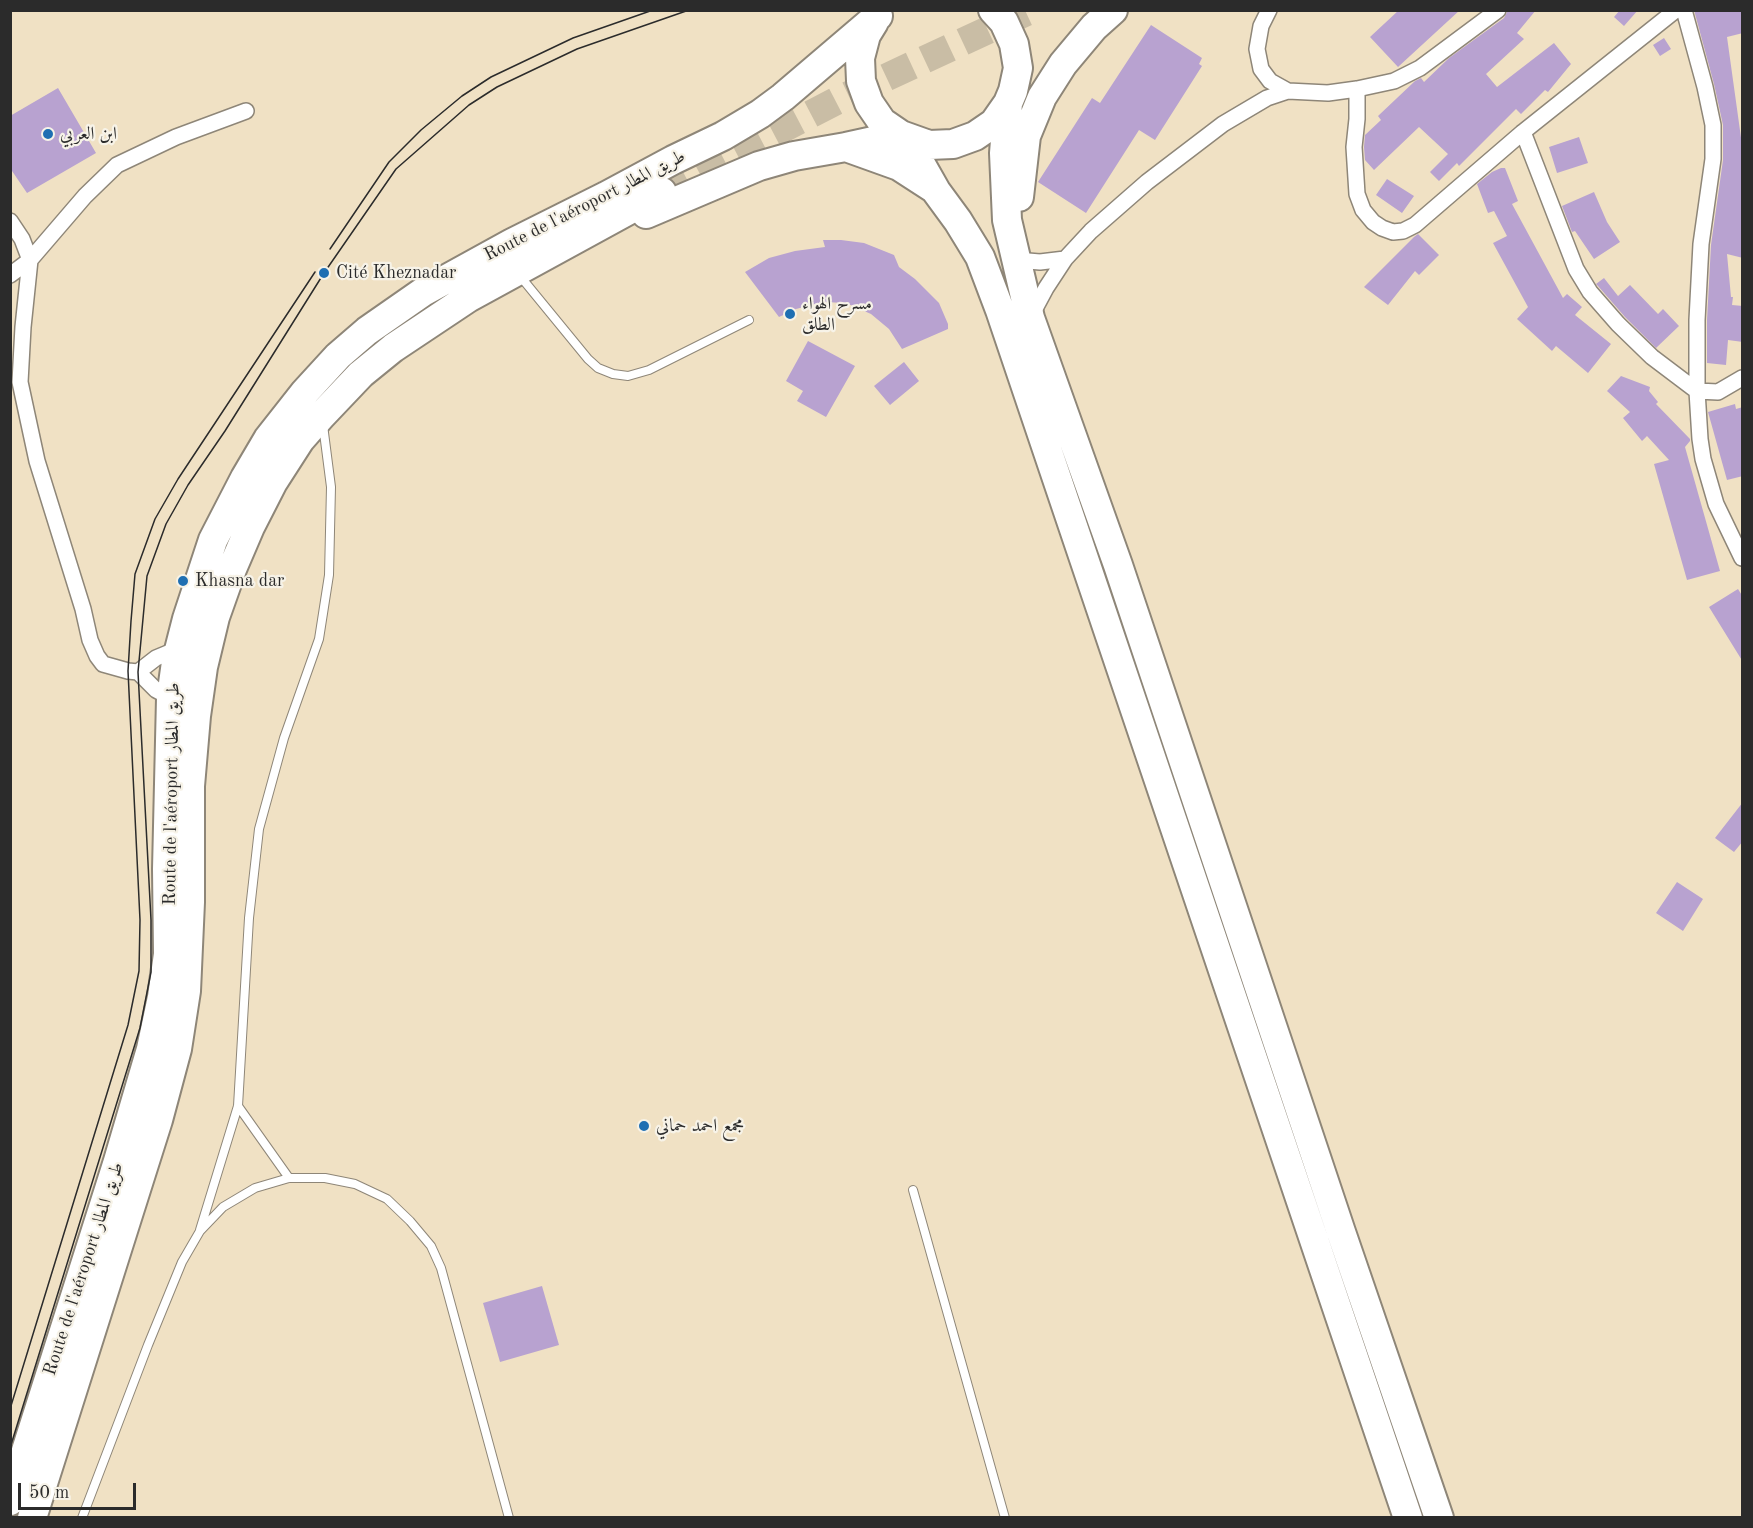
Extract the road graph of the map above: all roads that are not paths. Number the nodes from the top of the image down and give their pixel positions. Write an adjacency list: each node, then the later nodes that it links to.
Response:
1 (993, 10): 11 (highway)
2 (1095, 10): 11 (highway)
3 (1113, 10): 20 (highway)
4 (1269, 10): 10 (street)
5 (1498, 10): 9 (street)
6 (1676, 10): 13 (street)
7 (1684, 10): 28 (street)
8 (881, 13): 14 (highway); 31 (highway, Route de l'aéroport طريق المطار)
9 (1357, 89): 10 (street); 13 (street)
10 (1288, 91): 21 (street)
11 (1011, 97): 14 (highway); 20 (highway)
12 (246, 111): 22 (street)
13 (1523, 132): 28 (street)
14 (903, 137): 15 (highway); 16 (highway)
15 (846, 147): 16 (highway); 19 (highway)
16 (936, 191): 43 (highway)
17 (662, 192): 19 (highway, Route de l'aéroport طريق المطار)
18 (10, 221): 22 (street)
19 (548, 255): 23 (highway, Route de l'aéroport طريق المطار)
20 (1015, 256): 21 (street); 25 (highway)
21 (1065, 259): 25 (street)
22 (30, 260): 24 (street); 32 (street)
23 (516, 271): 26 (lane); 29 (highway, Route de l'aéroport طريق المطار)
24 (10, 275)
25 (1030, 318): 44 (highway)
26 (749, 320)
27 (1743, 378): 28 (street)
28 (1697, 392): 30 (street)
29 (322, 415): 34 (lane); 39 (highway, Route de l'aéroport طريق المطار)
30 (1743, 558)
31 (180, 647): 32 (street); 33 (highway, Route de l'aéroport طريق المطار)
32 (138, 672): 33 (street)
33 (171, 698): 38 (highway, Route de l'aéroport طريق المطار)
34 (238, 1106): 35 (lane); 37 (lane)
35 (289, 1178): 37 (lane); 41 (lane)
36 (913, 1190): 42 (lane)
37 (200, 1232): 40 (lane)
38 (10, 1501)
39 (32, 1518)
40 (82, 1518)
41 (508, 1518)
42 (1005, 1518)
43 (1408, 1518)
44 (1439, 1518)

